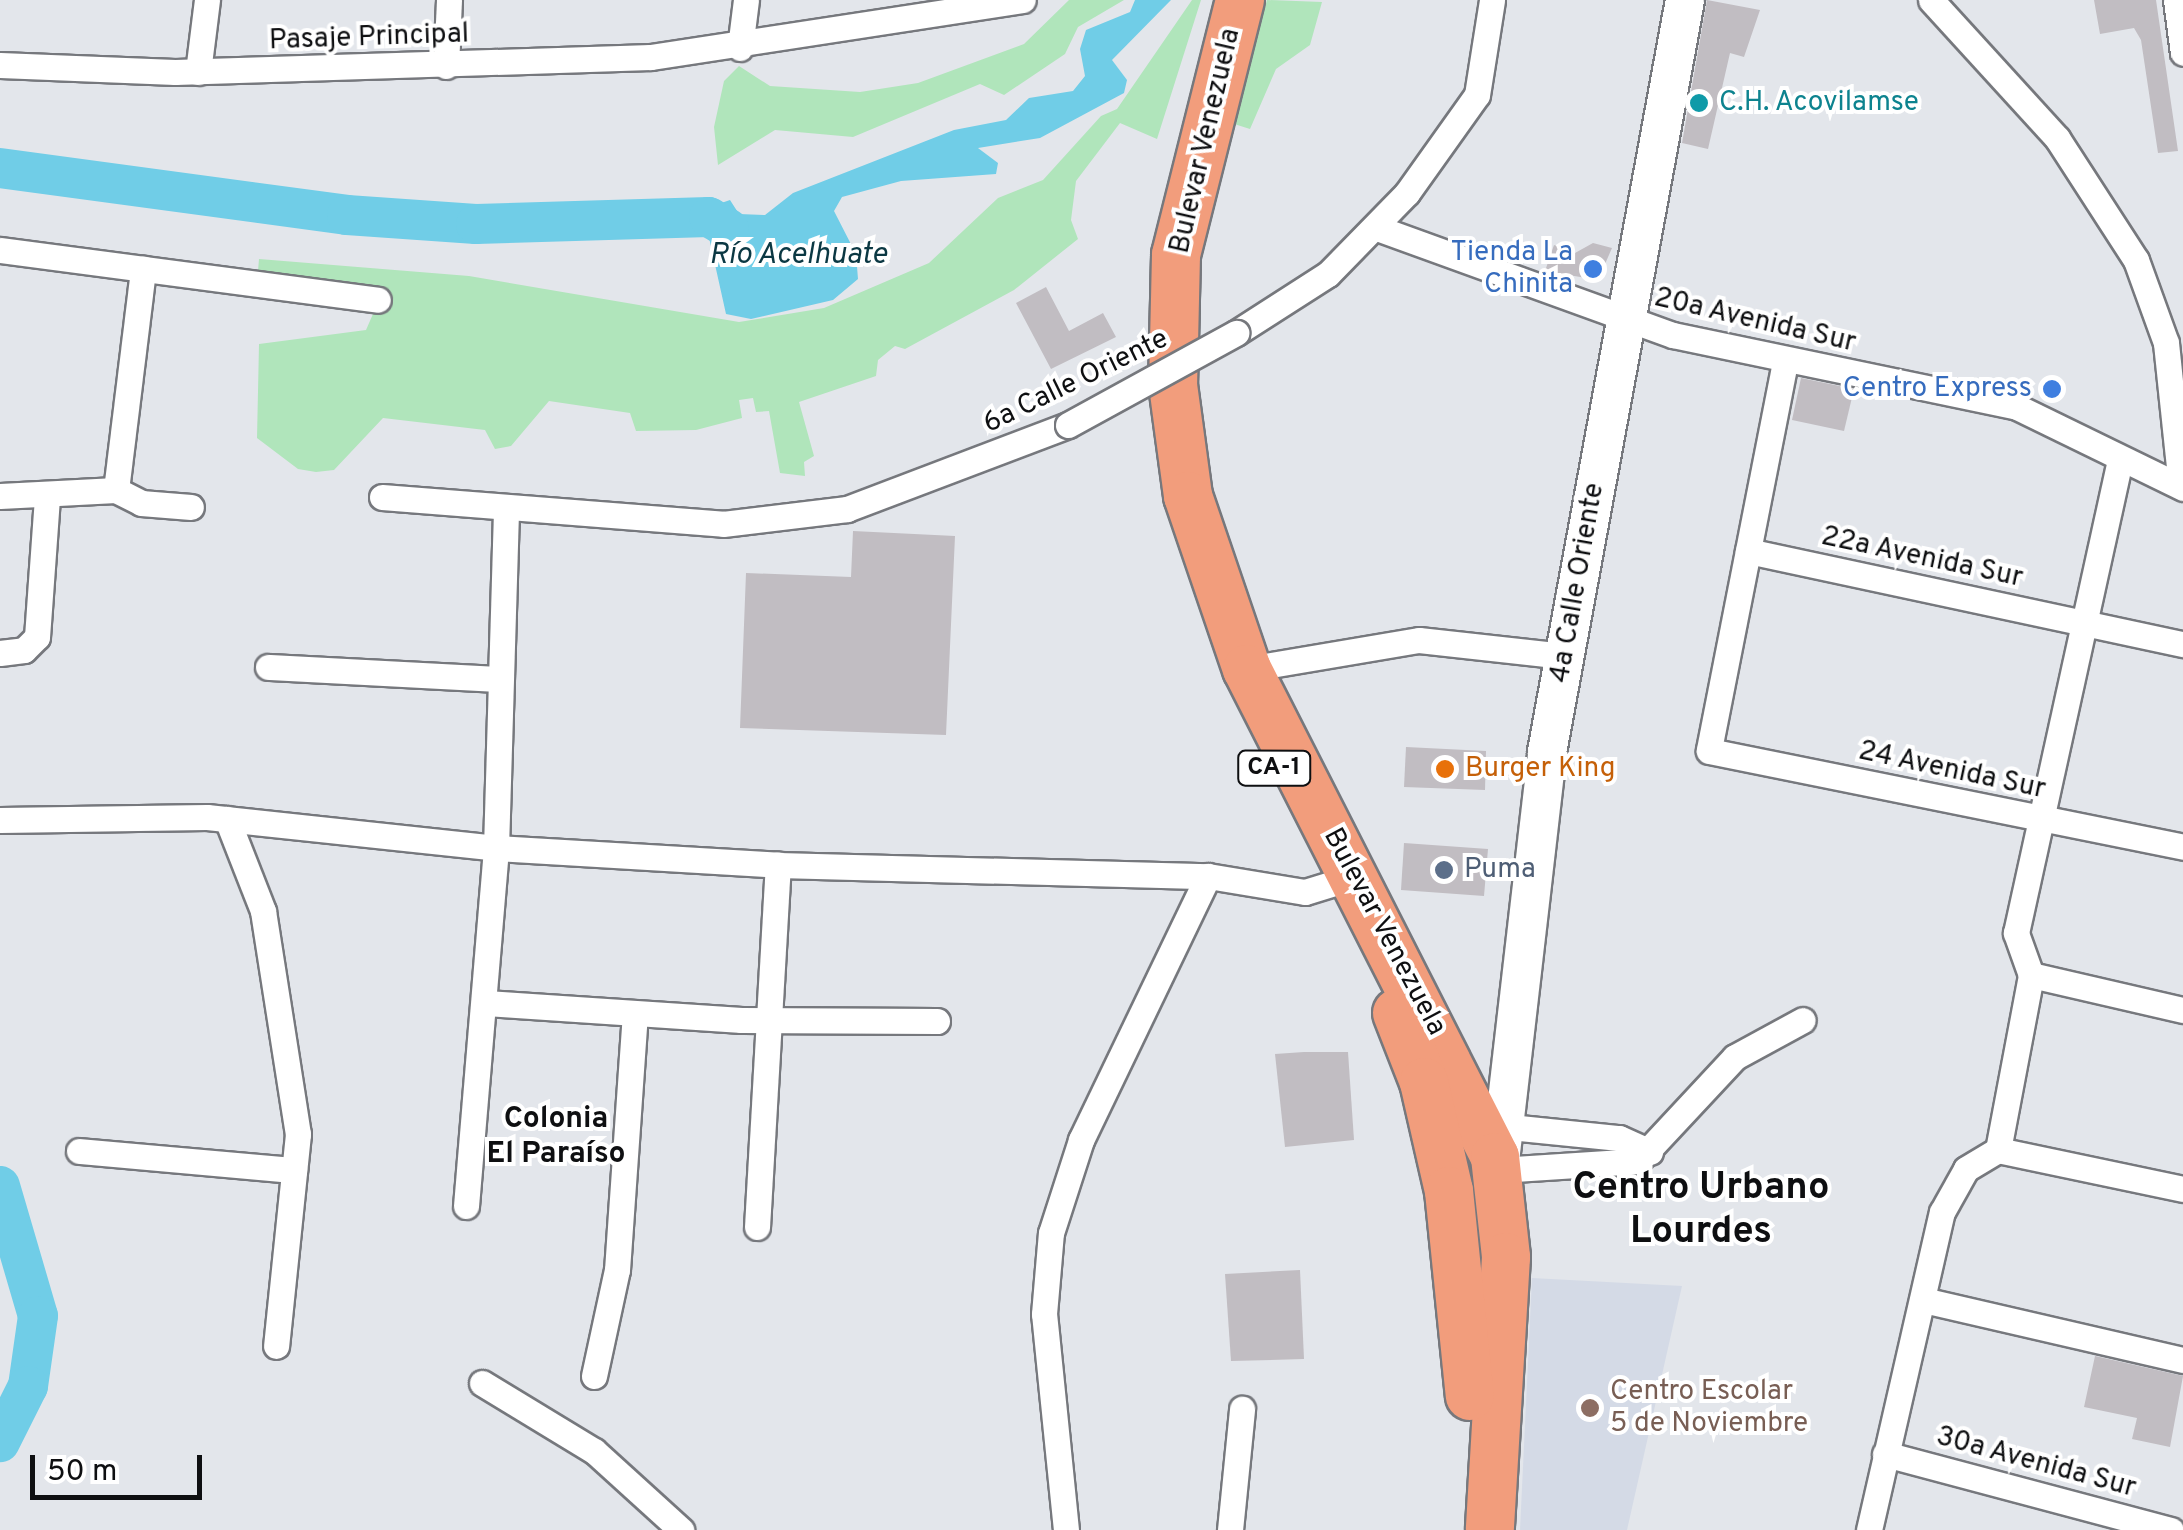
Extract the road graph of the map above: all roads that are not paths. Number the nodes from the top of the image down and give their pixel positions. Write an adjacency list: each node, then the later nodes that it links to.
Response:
1 (206, 0): 15 (street)
2 (449, 0): 14 (street)
3 (746, 0): 11 (street)
4 (1023, 0): 11 (street, Pasaje Principal)
5 (1219, 0): 45 (highway, Bulevar Venezuela / CA-1)
6 (1240, 0): 36 (highway, Bulevar Venezuela / CA-1)
7 (1492, 0): 16 (street, 6a Calle Oriente)
8 (1685, 0): 20 (street, 4a Calle Oriente)
9 (1931, 0): 23 (street)
10 (2176, 0): 12 (street)
11 (740, 48): 14 (street, Pasaje Principal)
12 (2183, 52)
13 (0, 65): 15 (street, Pasaje Principal)
14 (446, 66): 15 (street, Pasaje Principal)
15 (198, 72)
16 (1377, 228): 20 (street, 20a Avenida Sur); 29 (street, 6a Calle Oriente, bridge)
17 (0, 250): 18 (street)
18 (143, 268): 19 (street); 24 (street)
19 (378, 300)
20 (1626, 322): 21 (street, 20a Avenida Sur); 34 (street, 4a Calle Oriente)
21 (1786, 362): 22 (street, 20a Avenida Sur); 30 (street)
22 (2120, 461): 23 (street, 20a Avenida Sur); 31 (street)
23 (2182, 487)
24 (116, 490): 27 (street); 28 (street)
25 (0, 496): 27 (street)
26 (382, 497): 29 (street, 6a Calle Oriente)
27 (48, 499): 33 (street)
28 (191, 507)
29 (506, 508): 37 (street)
30 (1748, 551): 31 (street, 22a Avenida Sur); 39 (street, 24 Avenida Sur)
31 (2082, 623): 32 (street, 22a Avenida Sur); 39 (street)
32 (2183, 644)
33 (0, 653)
34 (1564, 656): 36 (street); 53 (street, 4a Calle Oriente)
35 (268, 667): 37 (street)
36 (1247, 669): 53 (highway, Bulevar Venezuela / CA-1)
37 (500, 678): 42 (street)
38 (227, 819): 40 (street); 42 (street); 58 (street)
39 (2038, 819): 41 (street, 24 Avenida Sur); 46 (street)
40 (0, 820)
41 (2183, 847)
42 (496, 848): 43 (street); 47 (street)
43 (778, 865): 44 (street); 50 (street)
44 (1208, 876): 45 (street); 70 (street)
45 (1332, 884): 57 (highway, Bulevar Venezuela / CA-1)
46 (2031, 975): 48 (street); 54 (street)
47 (486, 1003): 49 (street); 60 (street)
48 (2183, 1010)
49 (635, 1014): 50 (street); 65 (street)
50 (763, 1020): 52 (street); 61 (street)
51 (1802, 1020): 56 (street)
52 (936, 1021)
53 (1496, 1141): 56 (street); 56 (street); 57 (highway); 73 (highway, Bulevar Venezuela / CA-1)
54 (1998, 1150): 59 (street); 62 (street)
55 (79, 1151): 58 (street)
56 (1650, 1152)
57 (1440, 1157): 72 (highway, Bulevar Venezuela / CA-1)
58 (294, 1170): 63 (street)
59 (2183, 1189)
60 (466, 1206)
61 (757, 1226)
62 (1923, 1300): 64 (street); 68 (street)
63 (276, 1346)
64 (2183, 1360)
65 (594, 1376)
66 (482, 1383): 69 (street)
67 (1242, 1409): 71 (street)
68 (1885, 1454): 74 (street); 75 (street, 30a Avenida Sur)
69 (681, 1530)
70 (1066, 1530)
71 (1230, 1530)
72 (1467, 1530)
73 (1490, 1530)
74 (1869, 1530)
75 (2172, 1530)

